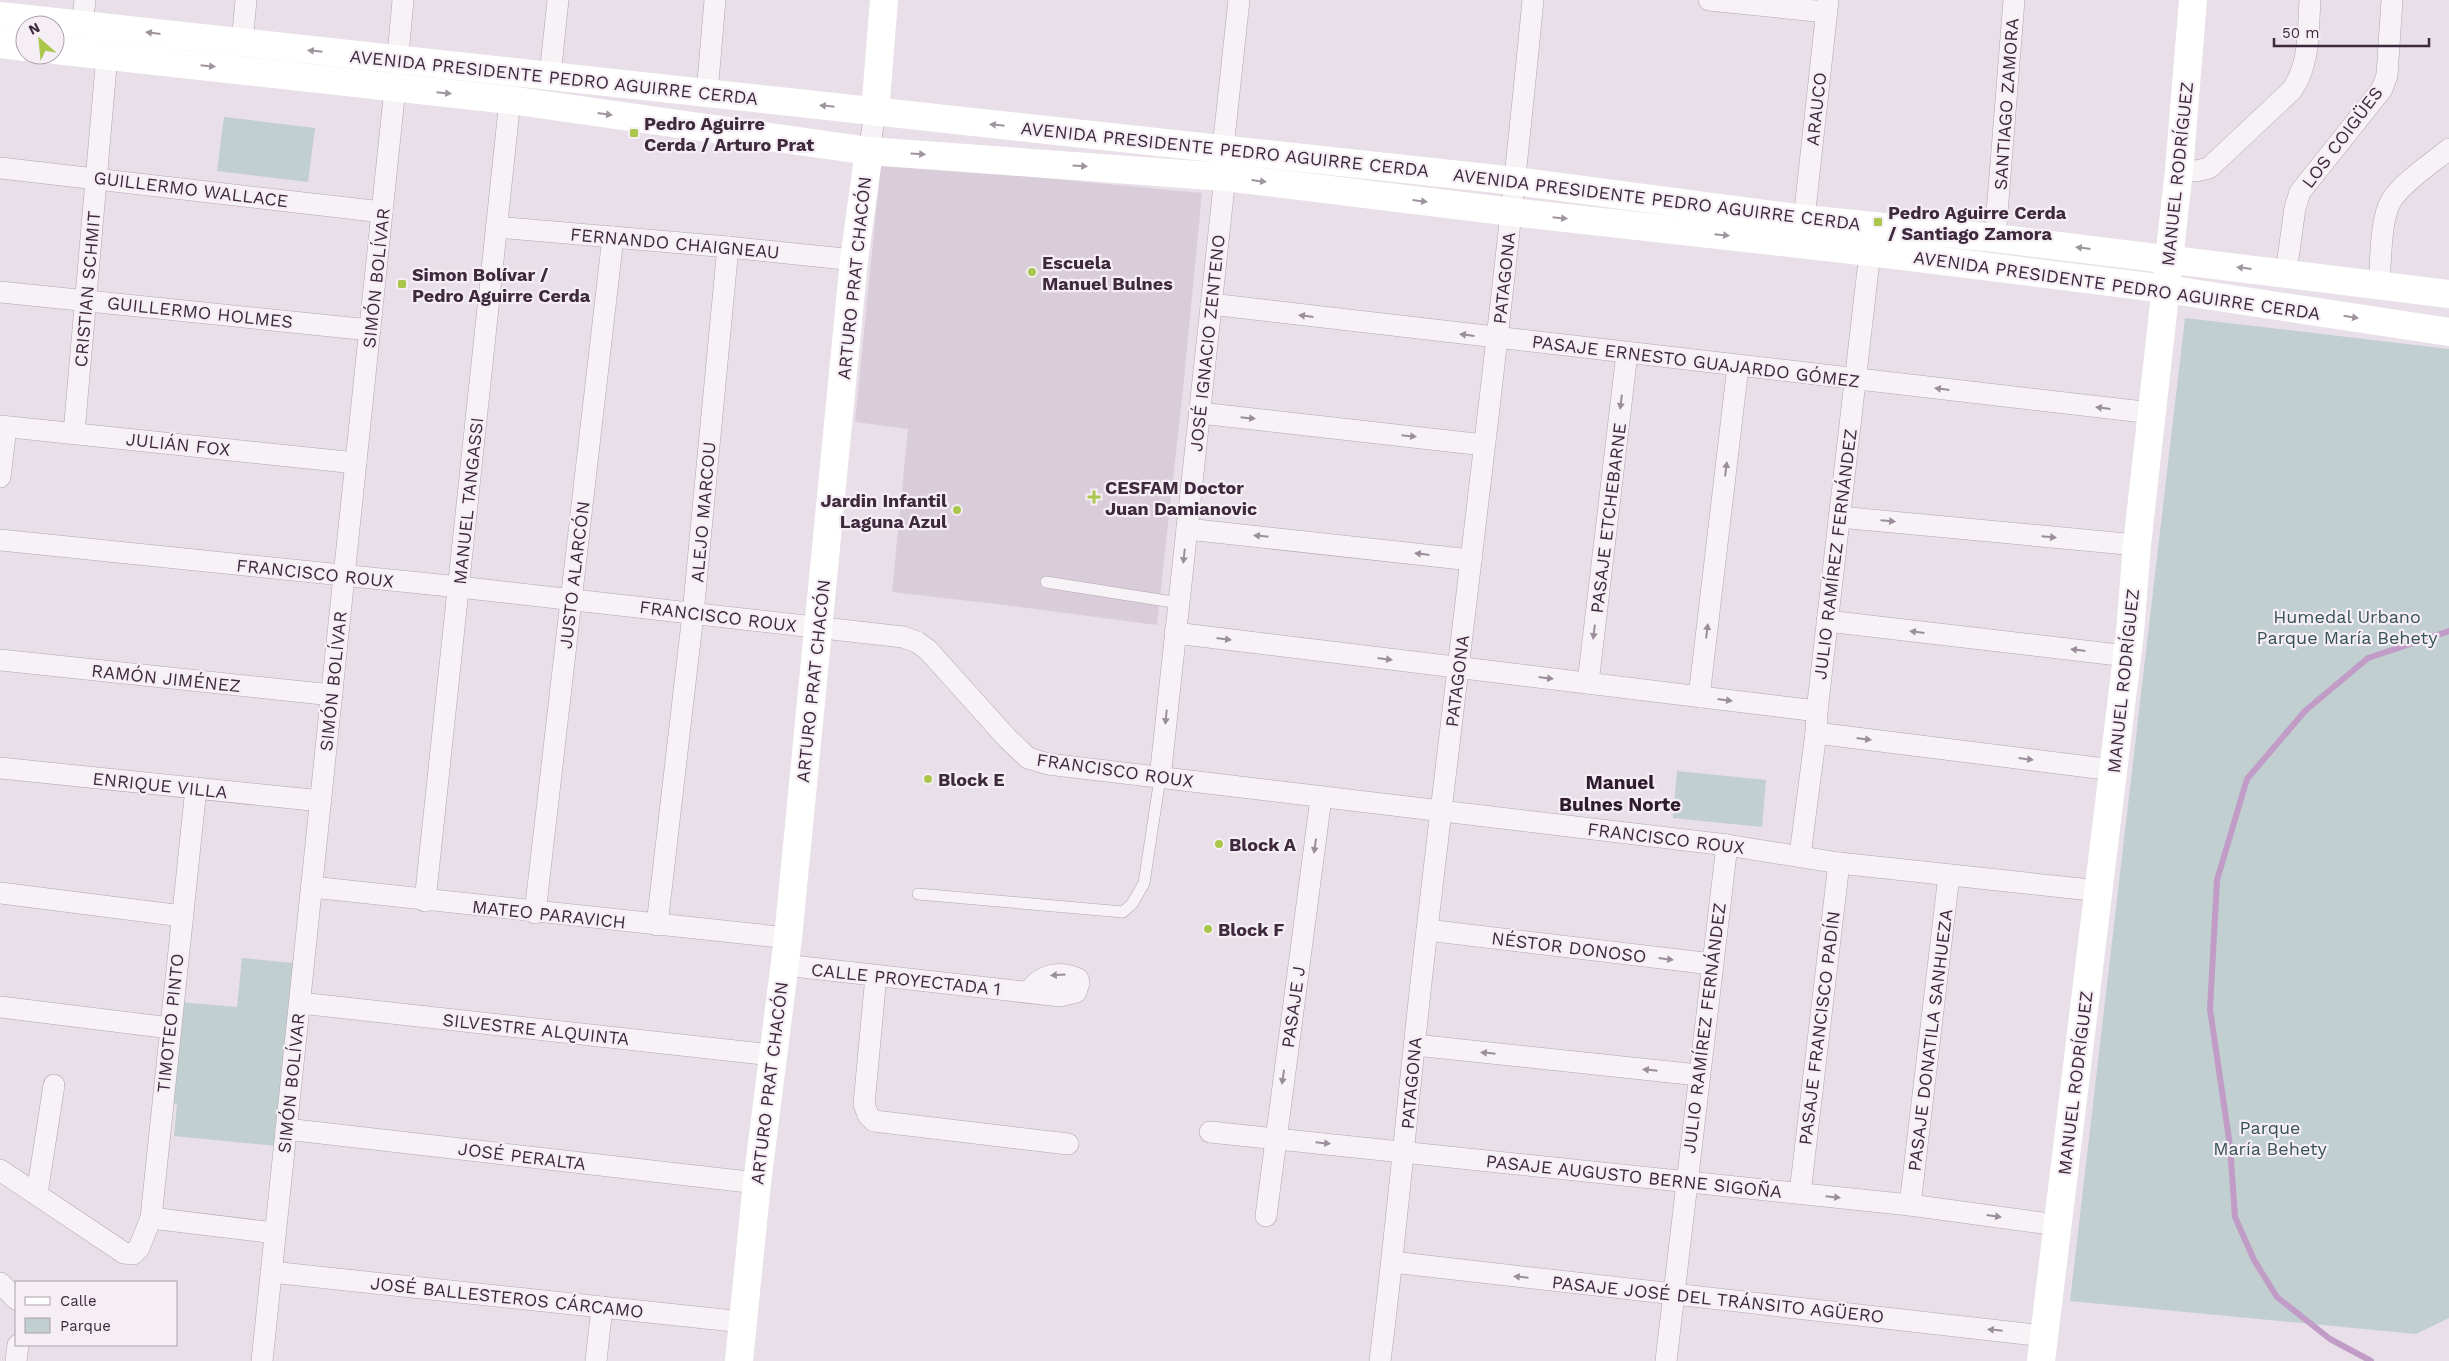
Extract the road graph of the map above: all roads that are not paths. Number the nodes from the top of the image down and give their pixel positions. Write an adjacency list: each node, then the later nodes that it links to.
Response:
1 (246, 0): 16 (street)
2 (403, 0): 21 (street, SIMÓN BOLÍVAR)
3 (558, 0): 22 (street)
4 (715, 0): 24 (street)
5 (884, 0): 26 (main road, ARTURO PRAT CHACÓN)
6 (1239, 0): 27 (street)
7 (1533, 0): 34 (street, PATAGONA)
8 (1709, 0): 13 (street)
9 (2014, 0): 40 (street, SANTIAGO ZAMORA)
10 (2193, 0): 31 (main road, MANUEL RODRÍGUEZ)
11 (2310, 0): 31 (street)
12 (2392, 0): 45 (street, LOS COIGÜES)
13 (1827, 6): 37 (street, ARAUCO)
14 (84, 12): 15 (main road, AVENIDA PRESIDENTE PEDRO AGUIRRE CERDA); 16 (main road, AVENIDA PRESIDENTE PEDRO AGUIRRE CERDA, one-way to 14)
15 (0, 16)
16 (242, 43): 21 (main road, AVENIDA PRESIDENTE PEDRO AGUIRRE CERDA, one-way to 16)
17 (0, 44): 18 (main road)
18 (15, 46)
19 (65, 51): 20 (main road, AVENIDA PRESIDENTE PEDRO AGUIRRE CERDA)
20 (108, 55): 23 (main road, AVENIDA PRESIDENTE PEDRO AGUIRRE CERDA, one-way to 23); 33 (street, CRISTIAN SCHMIT)
21 (398, 59): 22 (main road, AVENIDA PRESIDENTE PEDRO AGUIRRE CERDA); 23 (street, SIMÓN BOLÍVAR)
22 (550, 76): 24 (main road, AVENIDA PRESIDENTE PEDRO AGUIRRE CERDA)
23 (395, 88): 25 (main road, AVENIDA PRESIDENTE PEDRO AGUIRRE CERDA, one-way to 25); 35 (street, SIMÓN BOLÍVAR)
24 (707, 93): 26 (main road, AVENIDA PRESIDENTE PEDRO AGUIRRE CERDA, one-way to 24)
25 (510, 100): 29 (main road, AVENIDA PRESIDENTE PEDRO AGUIRRE CERDA, one-way to 29); 38 (street, MANUEL TANGASSI)
26 (875, 112): 27 (main road, AVENIDA PRESIDENTE PEDRO AGUIRRE CERDA, one-way to 26); 29 (street, ARTURO PRAT CHACÓN)
27 (1223, 148): 32 (main road); 34 (main road, AVENIDA PRESIDENTE PEDRO AGUIRRE CERDA)
28 (2449, 149): 46 (street)
29 (869, 151): 32 (main road, AVENIDA PRESIDENTE PEDRO AGUIRRE CERDA, one-way to 32); 44 (main road, ARTURO PRAT CHACÓN)
30 (0, 168): 33 (street, GUILLERMO WALLACE)
31 (2179, 170): 43 (main road, MANUEL RODRÍGUEZ)
32 (1226, 177): 36 (main road, AVENIDA PRESIDENTE PEDRO AGUIRRE CERDA, one-way to 36); 51 (street, JOSÉ IGNACIO ZENTENO)
33 (96, 178): 35 (street, GUILLERMO WALLACE); 50 (street, CRISTIAN SCHMIT)
34 (1516, 181): 36 (street, PATAGONA); 37 (main road, AVENIDA PRESIDENTE PEDRO AGUIRRE CERDA)
35 (382, 212): 52 (street, SIMÓN BOLÍVAR)
36 (1512, 212): 42 (main road, AVENIDA PRESIDENTE PEDRO AGUIRRE CERDA, one-way to 42); 54 (street, PATAGONA)
37 (1804, 219): 40 (main road, AVENIDA PRESIDENTE PEDRO AGUIRRE CERDA)
38 (496, 227): 39 (street, FERNANDO CHAIGNEAU); 72 (street, MANUEL TANGASSI)
39 (613, 237): 41 (street, FERNANDO CHAIGNEAU); 73 (street, JUSTO ALARCÓN)
40 (1995, 238): 43 (main road, AVENIDA PRESIDENTE PEDRO AGUIRRE CERDA, one-way to 40)
41 (728, 247): 44 (street, FERNANDO CHAIGNEAU); 75 (street, ALEJO MARCOU)
42 (1870, 252): 47 (main road, AVENIDA PRESIDENTE PEDRO AGUIRRE CERDA); 57 (street, JULIO RAMÍREZ FERNÁNDEZ)
43 (2170, 259): 45 (main road, AVENIDA PRESIDENTE PEDRO AGUIRRE CERDA, one-way to 43); 47 (main road, MANUEL RODRÍGUEZ)
44 (854, 260): 77 (main road, ARTURO PRAT CHACÓN)
45 (2286, 273): 46 (main road, AVENIDA PRESIDENTE PEDRO AGUIRRE CERDA)
46 (2379, 285): 49 (main road, AVENIDA PRESIDENTE PEDRO AGUIRRE CERDA)
47 (2166, 289): 53 (main road, AVENIDA PRESIDENTE PEDRO AGUIRRE CERDA, one-way to 53); 59 (main road, MANUEL RODRÍGUEZ)
48 (0, 292): 50 (street, GUILLERMO HOLMES)
49 (2449, 294)
50 (86, 300): 52 (street, GUILLERMO HOLMES); 61 (street, CRISTIAN SCHMIT)
51 (1211, 304): 54 (street, PASAJE ERNESTO GUAJARDO GÓMEZ, one-way to 51); 58 (street, JOSÉ IGNACIO ZENTENO)
52 (370, 330): 63 (street, SIMÓN BOLÍVAR)
53 (2449, 332)
54 (1498, 338): 55 (street, PASAJE ERNESTO GUAJARDO GÓMEZ); 62 (street, PATAGONA)
55 (1627, 353): 56 (street, PASAJE ERNESTO GUAJARDO GÓMEZ); 82 (street, PASAJE ETCHEBARNE, one-way to 82)
56 (1738, 366): 57 (street, PASAJE ERNESTO GUAJARDO GÓMEZ); 84 (street, one-way to 56)
57 (1855, 379): 59 (street, PASAJE ERNESTO GUAJARDO GÓMEZ, one-way to 57); 65 (street, JULIO RAMÍREZ FERNÁNDEZ)
58 (1200, 413): 62 (street, one-way to 62); 66 (street, JOSÉ IGNACIO ZENTENO)
59 (2152, 413): 68 (main road, MANUEL RODRÍGUEZ)
60 (3, 426): 61 (street, JULIÁN FOX); 64 (street)
61 (74, 433): 63 (street, JULIÁN FOX)
62 (1484, 445): 69 (street, PATAGONA)
63 (356, 463): 70 (street, SIMÓN BOLÍVAR)
64 (0, 477)
65 (1839, 517): 68 (street, one-way to 68); 76 (street, JULIO RAMÍREZ FERNÁNDEZ)
66 (1187, 529): 69 (street, one-way to 66); 74 (street, JOSÉ IGNACIO ZENTENO, one-way to 74)
67 (0, 540): 70 (street, FRANCISCO ROUX)
68 (2137, 545): 79 (main road, MANUEL RODRÍGUEZ)
69 (1471, 560): 81 (street, PATAGONA)
70 (344, 576): 72 (street, FRANCISCO ROUX); 83 (street, SIMÓN BOLÍVAR)
71 (1046, 582): 74 (lane)
72 (459, 586): 73 (street, FRANCISCO ROUX); 102 (street, MANUEL TANGASSI)
73 (571, 600): 75 (street, FRANCISCO ROUX); 103 (street, JUSTO ALARCÓN)
74 (1179, 603): 78 (street, JOSÉ IGNACIO ZENTENO)
75 (693, 614): 77 (street, FRANCISCO ROUX); 105 (street, ALEJO MARCOU)
76 (1827, 621): 79 (street, one-way to 76); 85 (street, JULIO RAMÍREZ FERNÁNDEZ)
77 (819, 628): 89 (street, FRANCISCO ROUX); 107 (main road, ARTURO PRAT CHACÓN)
78 (1176, 633): 81 (street, one-way to 81); 89 (street, JOSÉ IGNACIO ZENTENO, one-way to 89)
79 (2127, 656): 88 (main road, MANUEL RODRÍGUEZ)
80 (0, 660): 83 (street, RAMÓN JIMÉNEZ)
81 (1459, 668): 82 (street, one-way to 82); 93 (street, PATAGONA)
82 (1588, 683): 84 (street)
83 (332, 695): 92 (street, SIMÓN BOLÍVAR)
84 (1700, 697): 85 (street, one-way to 85)
85 (1816, 711): 86 (street, JULIO RAMÍREZ FERNÁNDEZ)
86 (1816, 733): 88 (street, one-way to 88); 95 (street, JULIO RAMÍREZ FERNÁNDEZ)
87 (0, 768): 90 (street, ENRIQUE VILLA)
88 (2113, 770): 99 (main road, MANUEL RODRÍGUEZ)
89 (1160, 778): 91 (street, FRANCISCO ROUX); 101 (lane)
90 (196, 788): 92 (street, ENRIQUE VILLA); 104 (street, TIMOTEO PINTO)
91 (1321, 798): 93 (street, FRANCISCO ROUX); 121 (street, PASAJE J, one-way to 121)
92 (321, 801): 98 (street, SIMÓN BOLÍVAR)
93 (1442, 811): 94 (street, FRANCISCO ROUX); 106 (street, PATAGONA)
94 (1727, 845): 95 (street, FRANCISCO ROUX); 108 (street, JULIO RAMÍREZ FERNÁNDEZ)
95 (1800, 855): 96 (street, FRANCISCO ROUX)
96 (1839, 863): 97 (street, FRANCISCO ROUX); 127 (street, PASAJE FRANCISCO PADÍN)
97 (1950, 875): 99 (street, FRANCISCO ROUX); 129 (street, PASAJE DONATILA SANHUEZA)
98 (312, 887): 102 (street, MATEO PARAVICH); 112 (street, SIMÓN BOLÍVAR)
99 (2100, 891): 132 (main road, MANUEL RODRÍGUEZ)
100 (0, 893): 104 (street)
101 (918, 894)
102 (425, 901): 103 (street, MATEO PARAVICH)
103 (535, 913): 105 (street, MATEO PARAVICH)
104 (182, 916): 114 (street, TIMOTEO PINTO)
105 (657, 925): 107 (street, MATEO PARAVICH)
106 (1427, 930): 108 (street, NÉSTOR DONOSO, one-way to 108); 115 (street, PATAGONA)
107 (788, 938): 109 (main road, ARTURO PRAT CHACÓN)
108 (1712, 964): 117 (street, JULIO RAMÍREZ FERNÁNDEZ)
109 (784, 965): 110 (street, CALLE PROYECTADA 1); 116 (main road, ARTURO PRAT CHACÓN)
110 (876, 976): 111 (street, CALLE PROYECTADA 1); 122 (street)
111 (1029, 992)
112 (300, 1003): 116 (street, SILVESTRE ALQUINTA); 119 (street, SIMÓN BOLÍVAR)
113 (0, 1008): 114 (street)
114 (170, 1028): 131 (street, TIMOTEO PINTO)
115 (1415, 1044): 117 (street, one-way to 115); 123 (street, PATAGONA)
116 (772, 1055): 126 (main road, ARTURO PRAT CHACÓN)
117 (1698, 1075): 125 (street, JULIO RAMÍREZ FERNÁNDEZ)
118 (54, 1085): 128 (street)
119 (286, 1129): 126 (street, JOSÉ PERALTA); 133 (street, SIMÓN BOLÍVAR)
120 (1210, 1132): 121 (street, PASAJE AUGUSTO BERNE SIGOÑA)
121 (1275, 1138): 123 (street, PASAJE AUGUSTO BERNE SIGOÑA, one-way to 123); 130 (street, PASAJE J)
122 (1068, 1144)
123 (1405, 1152): 125 (street, PASAJE AUGUSTO BERNE SIGOÑA); 134 (street, PATAGONA)
124 (0, 1170): 128 (street)
125 (1686, 1180): 127 (street, PASAJE AUGUSTO BERNE SIGOÑA); 136 (street, JULIO RAMÍREZ FERNÁNDEZ)
126 (757, 1184): 138 (main road, ARTURO PRAT CHACÓN)
127 (1800, 1193): 129 (street, PASAJE AUGUSTO BERNE SIGOÑA, one-way to 129)
128 (37, 1194): 131 (street, TIMOTEO PINTO)
129 (1910, 1204): 132 (street, PASAJE AUGUSTO BERNE SIGOÑA, one-way to 132)
130 (1266, 1216)
131 (151, 1218): 133 (street)
132 (2058, 1224): 140 (main road, MANUEL RODRÍGUEZ)
133 (276, 1233): 135 (street, SIMÓN BOLÍVAR)
134 (1392, 1262): 136 (street, PASAJE JOSÉ DEL TRÁNSITO AGÜERO, one-way to 134); 145 (street, PATAGONA)
135 (271, 1272): 137 (street, JOSÉ BALLESTEROS CÁRCAMO); 142 (street, SIMÓN BOLÍVAR)
136 (1672, 1294): 140 (street, PASAJE JOSÉ DEL TRÁNSITO AGÜERO, one-way to 136); 146 (street, JULIO RAMÍREZ FERNÁNDEZ)
137 (602, 1307): 138 (street, JOSÉ BALLESTEROS CÁRCAMO); 143 (street)
138 (743, 1322): 144 (main road, ARTURO PRAT CHACÓN)
139 (18, 1346): 141 (street)
140 (2042, 1348)
141 (16, 1361)
142 (262, 1361)
143 (596, 1361)
144 (739, 1361)
145 (1380, 1361)
146 (1666, 1361)

